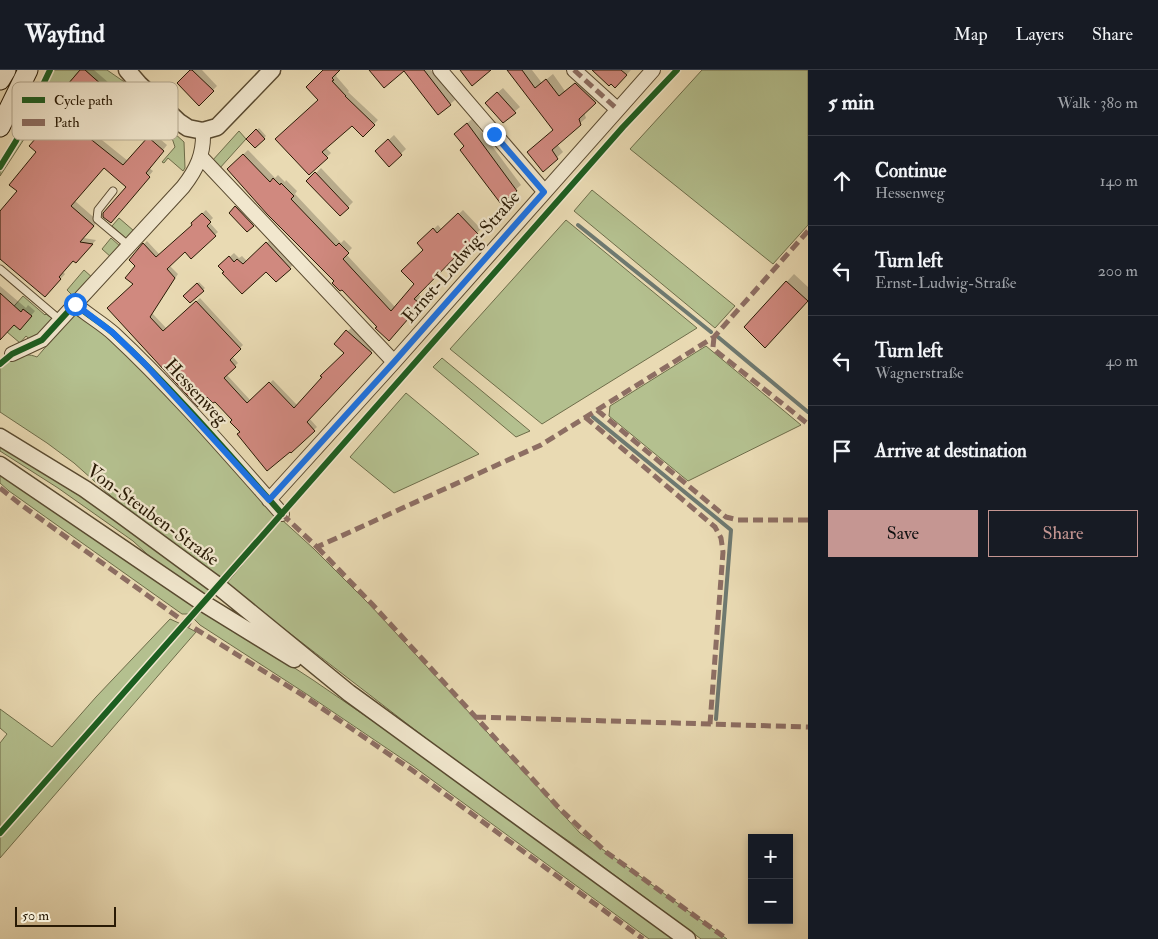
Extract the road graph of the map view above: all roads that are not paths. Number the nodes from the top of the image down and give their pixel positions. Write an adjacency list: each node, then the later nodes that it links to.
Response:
1 (6, 70): 9 (main road)
2 (28, 70): 10 (main road)
3 (116, 70): 11 (street)
4 (127, 70): 12 (street)
5 (272, 70): 17 (street)
6 (440, 70): 20 (street)
7 (574, 70): 14 (street)
8 (653, 70): 14 (street, Ernst-Ludwig-Straße)
9 (0, 80)
10 (22, 82)
11 (136, 82)
12 (137, 82)
13 (12, 103): 16 (main road)
14 (617, 109): 20 (street, Ernst-Ludwig-Straße)
15 (178, 121): 17 (street)
16 (0, 127)
17 (203, 131): 18 (street)
18 (201, 157): 21 (street); 26 (street)
19 (113, 191): 21 (lane)
20 (544, 192): 26 (street, Ernst-Ludwig-Straße)
21 (129, 246): 23 (street)
22 (0, 269): 24 (lane)
23 (75, 304): 24 (street); 29 (street, Hessenweg)
24 (60, 320): 25 (street)
25 (12, 354)
26 (394, 362): 29 (street, Ernst-Ludwig-Straße)
27 (0, 437): 31 (street, Von-Steuben-Straße)
28 (0, 465): 31 (street)
29 (269, 500): 30 (street, Hessenweg)
30 (282, 514)
31 (349, 692): 32 (street)
32 (687, 939)

